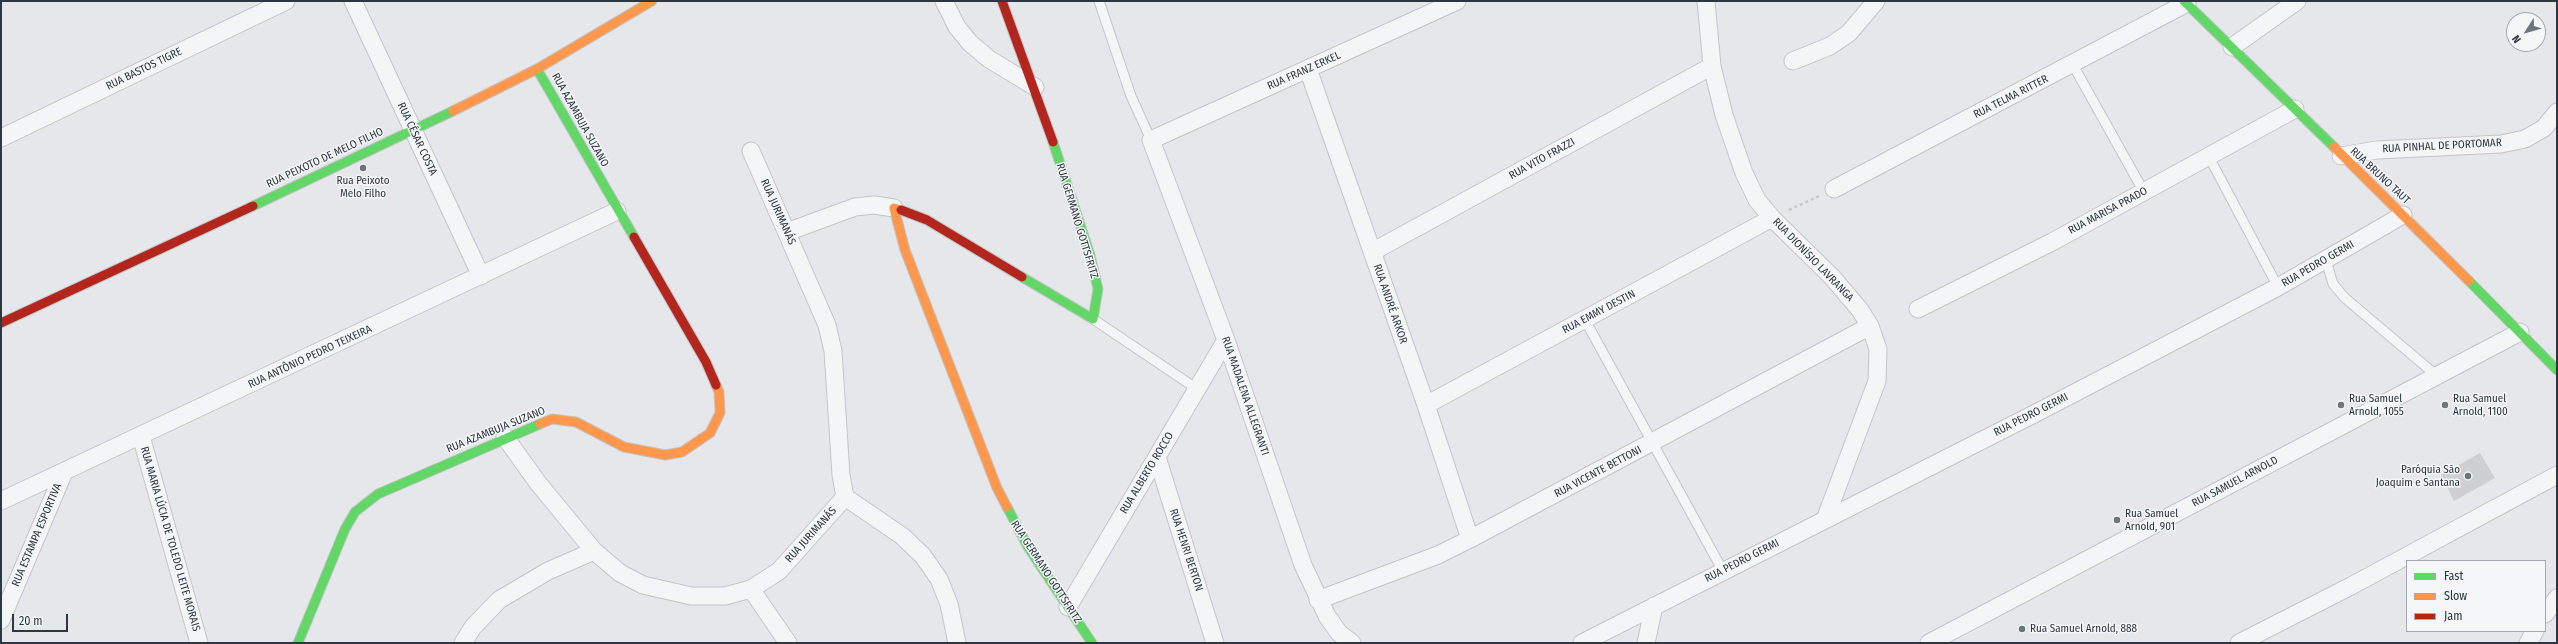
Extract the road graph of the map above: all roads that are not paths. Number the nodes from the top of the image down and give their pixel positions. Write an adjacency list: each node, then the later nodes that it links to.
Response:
1 (286, 1): 22 (street, RUA BASTOS TIGRE)
2 (353, 1): 21 (street, RUA CÉSAR COSTA)
3 (652, 1): 16 (street, RUA PEIXOTO DE MELO FILHO)
4 (944, 1): 18 (street)
5 (1002, 1): 18 (street, RUA GERMANO GOTTSFRITZ)
6 (1099, 1): 23 (lane)
7 (1457, 1): 17 (street, RUA FRANZ ERKEL)
8 (1706, 1): 15 (street, RUA DIONÍSIO LAVRANGA)
9 (1876, 1): 13 (street)
10 (2297, 1): 12 (street)
11 (2185, 2): 12 (street, RUA BRUNO TAUT); 14 (street, RUA TELMA RITTER)
12 (2232, 47): 19 (street, RUA BRUNO TAUT)
13 (1793, 61)
14 (2074, 65): 27 (street, RUA TELMA RITTER); 28 (lane)
15 (1712, 66): 32 (street, RUA DIONÍSIO LAVRANGA); 34 (street, RUA VITO FRAZZI)
16 (537, 69): 21 (street, RUA PEIXOTO DE MELO FILHO); 30 (street, RUA AZAMBUJA SUZANO)
17 (1308, 69): 23 (street, RUA FRANZ ERKEL); 34 (street, RUA ANDRÉ ARKOR)
18 (1035, 87): 39 (street, RUA GERMANO GOTTSFRITZ)
19 (2295, 109): 25 (street, RUA BRUNO TAUT); 26 (street, RUA MARISA PRADO)
20 (2557, 112): 25 (street, RUA PINHAL DE PORTOMAR)
21 (413, 131): 36 (street, RUA CÉSAR COSTA); 41 (street, RUA PEIXOTO DE MELO FILHO)
22 (1, 138)
23 (1152, 140): 44 (street, RUA MADALENA ALLEGRANTI)
24 (751, 151): 33 (street, RUA JURIMANÁS)
25 (2341, 156): 31 (street, RUA BRUNO TAUT)
26 (2209, 157): 28 (street, RUA MARISA PRADO); 37 (lane)
27 (1834, 189)
28 (2144, 192): 38 (street, RUA MARISA PRADO)
29 (894, 208): 33 (street); 39 (street); 65 (street, RUA GERMANO GOTTSFRITZ)
30 (617, 211): 36 (street, RUA ANTÔNIO PEDRO TEIXEIRA); 50 (street, RUA AZAMBUJA SUZANO)
31 (2403, 215): 35 (street, RUA PEDRO GERMI); 43 (street, RUA BRUNO TAUT)
32 (1772, 218): 40 (street, RUA EMMY DESTIN); 42 (street, RUA DIONÍSIO LAVRANGA)
33 (788, 232): 55 (street, RUA JURIMANÁS)
34 (1372, 252): 48 (street, RUA ANDRÉ ARKOR)
35 (2326, 260): 37 (street, RUA PEDRO GERMI); 46 (lane)
36 (481, 276): 49 (street, RUA ANTÔNIO PEDRO TEIXEIRA)
37 (2278, 287): 57 (street, RUA PEDRO GERMI)
38 (1918, 309)
39 (1093, 319): 47 (lane)
40 (1585, 320): 48 (street, RUA EMMY DESTIN); 51 (lane)
41 (1, 324)
42 (1870, 326): 51 (street, RUA VICENTE BETTONI); 57 (street, RUA DIONÍSIO LAVRANGA)
43 (2520, 332): 45 (street, RUA BRUNO TAUT); 46 (street, RUA SAMUEL ARNOLD)
44 (1226, 340): 47 (street, RUA ALBERTO ROCCO); 63 (street, RUA MADALENA ALLEGRANTI)
45 (2557, 370)
46 (2437, 376): 79 (street, RUA SAMUEL ARNOLD)
47 (1197, 389): 52 (street, RUA ALBERTO ROCCO)
48 (1426, 405): 58 (street, RUA ANDRÉ ARKOR)
49 (141, 436): 53 (street, RUA ANTÔNIO PEDRO TEIXEIRA); 69 (street, RUA MARIA LÚCIA DE TOLEDO LEITE MORAIS)
50 (505, 437): 59 (street, RUA JURIMANÁS); 70 (street, RUA AZAMBUJA SUZANO)
51 (1654, 443): 58 (street, RUA VICENTE BETTONI); 60 (lane)
52 (1157, 457): 65 (street, RUA ALBERTO ROCCO); 75 (street, RUA HENRI BERTON)
53 (64, 472): 56 (street, RUA ANTÔNIO PEDRO TEIXEIRA); 67 (street, RUA ESTAMPA ESPORTIVA)
54 (2557, 475): 80 (street)
55 (845, 497): 61 (street, RUA JURIMANÁS); 73 (street)
56 (1, 501)
57 (1826, 517): 60 (street, RUA PEDRO GERMI)
58 (1470, 540): 63 (street, RUA VICENTE BETTONI)
59 (594, 551): 61 (street, RUA JURIMANÁS); 71 (street)
60 (1723, 571): 64 (street, RUA PEDRO GERMI)
61 (751, 589): 72 (street)
62 (2557, 598): 66 (street)
63 (1318, 600): 76 (street, RUA MADALENA ALLEGRANTI)
64 (1654, 606): 77 (street); 78 (street)
65 (1068, 607): 74 (street, RUA GERMANO GOTTSFRITZ)
66 (2546, 613)
67 (1, 620)
68 (2534, 632): 81 (street)
69 (199, 643)
70 (298, 643)
71 (463, 643)
72 (788, 643)
73 (958, 643)
74 (1092, 643)
75 (1215, 643)
76 (1352, 643)
77 (1582, 643)
78 (1646, 643)
79 (1929, 643)
80 (2239, 643)
81 (2528, 643)

